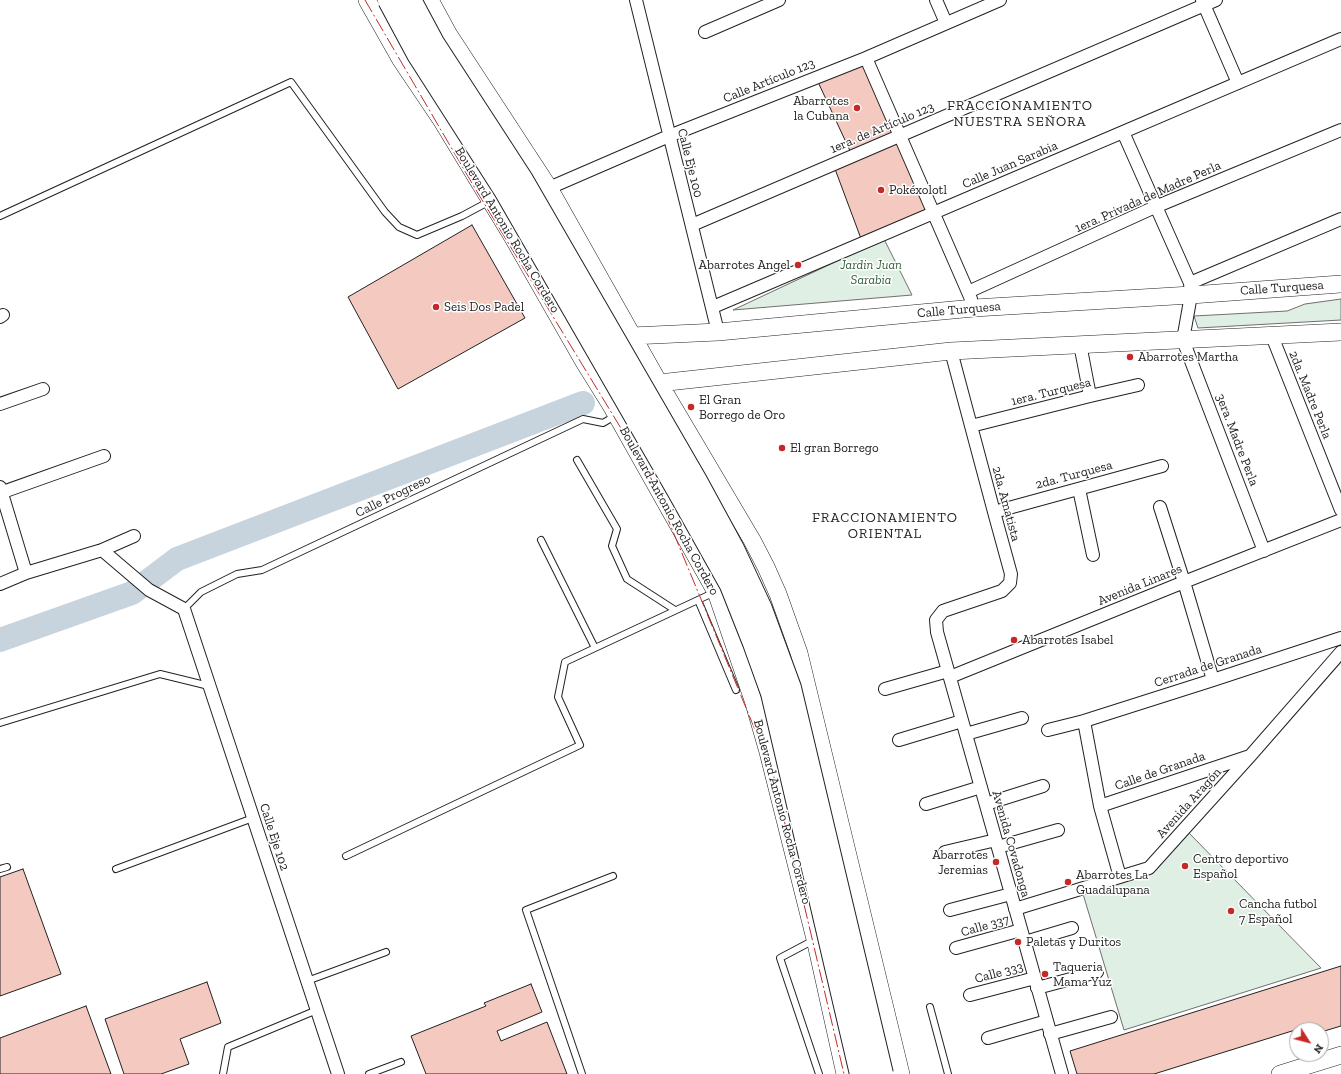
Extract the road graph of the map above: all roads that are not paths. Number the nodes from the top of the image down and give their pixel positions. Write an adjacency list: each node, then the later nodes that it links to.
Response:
1 (367, 0): 21 (main road, Boulevard Antonio Rocha Cordero)
2 (389, 0): 132 (highway, Boulevard Antonio Rocha Cordero, bridge)
3 (410, 0): 133 (highway, bridge)
4 (430, 0): 20 (main road)
5 (636, 0): 18 (street, Calle Eje 100)
6 (778, 0): 12 (street)
7 (936, 0): 11 (street)
8 (1000, 0): 11 (street, Calle Artículo 123)
9 (1216, 0): 10 (street, 1era. de Artículo 123)
10 (1203, 2): 15 (street); 19 (street, 1era. de Artículo 123)
11 (946, 24): 14 (street, Calle Artículo 123)
12 (705, 32)
13 (1341, 39): 15 (street, Calle Juan Sarabia)
14 (866, 58): 18 (street, Calle Artículo 123); 19 (street)
15 (1238, 83): 17 (street, Calle Juan Sarabia)
16 (1341, 130): 22 (street, 1era. Privada de Madre Perla)
17 (1123, 132): 22 (street); 23 (street, Calle Juan Sarabia)
18 (669, 136): 20 (street, Calle Artículo 123); 26 (street, Calle Eje 100)
19 (900, 136): 23 (street); 26 (street, 1era. de Artículo 123)
20 (549, 188): 27 (main road)
21 (491, 200): 24 (lane); 32 (main road, Boulevard Antonio Rocha Cordero)
22 (1155, 207): 29 (street); 30 (street, 1era. Privada de Madre Perla)
23 (934, 213): 30 (street); 31 (street, Calle Juan Sarabia)
24 (0, 216)
25 (1341, 219): 29 (street)
26 (692, 225): 31 (street, Calle Eje 100)
27 (602, 279): 32 (main road); 36 (main road)
28 (1341, 284): 29 (main road, Calle Turquesa)
29 (1190, 289): 33 (main road, Calle Turquesa); 38 (street)
30 (968, 292): 33 (street)
31 (712, 307): 34 (street, Calle Eje 100)
32 (553, 308): 41 (main road, Boulevard Antonio Rocha Cordero)
33 (974, 308): 34 (main road, Calle Turquesa)
34 (718, 332): 36 (main road, Calle Turquesa)
35 (1341, 332): 37 (main road)
36 (632, 336): 41 (main road, Calle Turquesa); 42 (main road)
37 (1272, 336): 38 (main road); 57 (street, 2da. Madre Perla)
38 (1184, 340): 39 (main road); 63 (street, 3era. Madre Perla)
39 (1080, 344): 40 (main road); 45 (street)
40 (951, 351): 42 (main road); 48 (street, 2da. Amatista)
41 (584, 362): 47 (main road, Boulevard Antonio Rocha Cordero)
42 (659, 383): 47 (main road); 49 (main road)
43 (1138, 385): 45 (street, 1era. Turquesa)
44 (43, 388): 46 (street)
45 (1090, 396): 48 (street, 1era. Turquesa)
46 (0, 404)
47 (613, 414): 51 (main road, Boulevard Antonio Rocha Cordero); 68 (lane); 70 (lane, Calle Progreso)
48 (971, 426): 58 (street, 2da. Amatista)
49 (688, 432): 51 (main road); 134 (main road)
50 (104, 456): 55 (street)
51 (640, 459): 68 (main road, Boulevard Antonio Rocha Cordero)
52 (577, 460): 71 (lane)
53 (1162, 466): 54 (street, 2da. Turquesa)
54 (1080, 488): 58 (street, 2da. Turquesa); 64 (street)
55 (1, 491): 65 (street)
56 (1160, 507): 66 (street)
57 (1341, 510)
58 (994, 512): 72 (street, 2da. Amatista)
59 (1341, 520): 63 (street, Avenida Linares)
60 (134, 536): 62 (street)
61 (541, 540): 74 (lane)
62 (102, 550): 65 (street); 70 (street)
63 (1264, 551): 66 (street, Avenida Linares)
64 (1093, 555)
65 (26, 573): 67 (street)
66 (1184, 582): 76 (street, Avenida Linares); 77 (street)
67 (0, 584)
68 (714, 592): 69 (lane); 109 (main road, Boulevard Antonio Rocha Cordero)
69 (698, 600): 71 (lane); 80 (lane)
70 (184, 608): 78 (street, Calle Eje 102)
71 (675, 610): 74 (lane)
72 (936, 620): 76 (street, Avenida Covadonga)
73 (1341, 638): 77 (street, Cerrada de Granada)
74 (595, 648): 98 (lane)
75 (1341, 652): 88 (street, Avenida Aragón)
76 (949, 674): 79 (street, Avenida Linares); 82 (street, Avenida Covadonga)
77 (1214, 680): 83 (street, Cerrada de Granada)
78 (209, 686): 84 (lane); 94 (street, Calle Eje 102)
79 (885, 689)
80 (736, 690)
81 (1022, 718): 86 (street)
82 (962, 721): 86 (street, Avenida Covadonga); 87 (street)
83 (1084, 721): 85 (street, Cerrada de Granada); 93 (street, Calle de Granada)
84 (0, 723)
85 (1048, 730)
86 (966, 734): 90 (street, Avenida Covadonga)
87 (900, 740)
88 (1251, 755): 93 (street, Calle de Granada); 103 (street, Avenida Aragón)
89 (1043, 786): 92 (street)
90 (981, 787): 91 (street); 92 (street, Avenida Covadonga)
91 (926, 804)
92 (986, 804): 96 (street, Avenida Covadonga)
93 (1100, 806): 103 (street, Calle de Granada)
94 (253, 818): 101 (lane); 114 (street, Calle Eje 102)
95 (1058, 830): 96 (street)
96 (997, 844): 97 (street); 104 (street, Avenida Covadonga)
97 (944, 852)
98 (346, 856)
99 (7, 867): 100 (lane)
100 (0, 869)
101 (116, 869)
102 (613, 876): 129 (lane)
103 (1120, 877): 105 (street, Avenida Aragón)
104 (1011, 894): 105 (street, Avenida Covadonga); 106 (street)
105 (1015, 909): 108 (street, Avenida Covadonga)
106 (950, 910)
107 (1072, 928): 110 (street)
108 (1021, 930): 110 (street, Avenida Covadonga); 111 (street, Calle 337)
109 (815, 939): 130 (lane); 131 (main road, Boulevard Antonio Rocha Cordero)
110 (1025, 942): 115 (street, Avenida Covadonga)
111 (956, 948)
112 (386, 952): 114 (lane)
113 (1097, 972): 115 (street, Calle 333)
114 (307, 981): 118 (street, Calle Eje 102)
115 (1036, 983): 116 (street, Calle 333); 120 (street, Avenida Covadonga)
116 (970, 995)
117 (930, 1007): 135 (lane)
118 (317, 1010): 126 (lane); 127 (street, Calle Eje 102)
119 (1112, 1016): 121 (street)
120 (1047, 1021): 121 (street, Avenida Covadonga); 122 (street)
121 (1050, 1034): 125 (street, Avenida Covadonga)
122 (988, 1038)
123 (1341, 1055): 136 (main road)
124 (401, 1062): 128 (lane)
125 (1058, 1073)
126 (222, 1074)
127 (338, 1074)
128 (369, 1074)
129 (582, 1074)
130 (819, 1074)
131 (845, 1074)
132 (861, 1074)
133 (882, 1074)
134 (901, 1074)
135 (948, 1074)
136 (1280, 1074)

